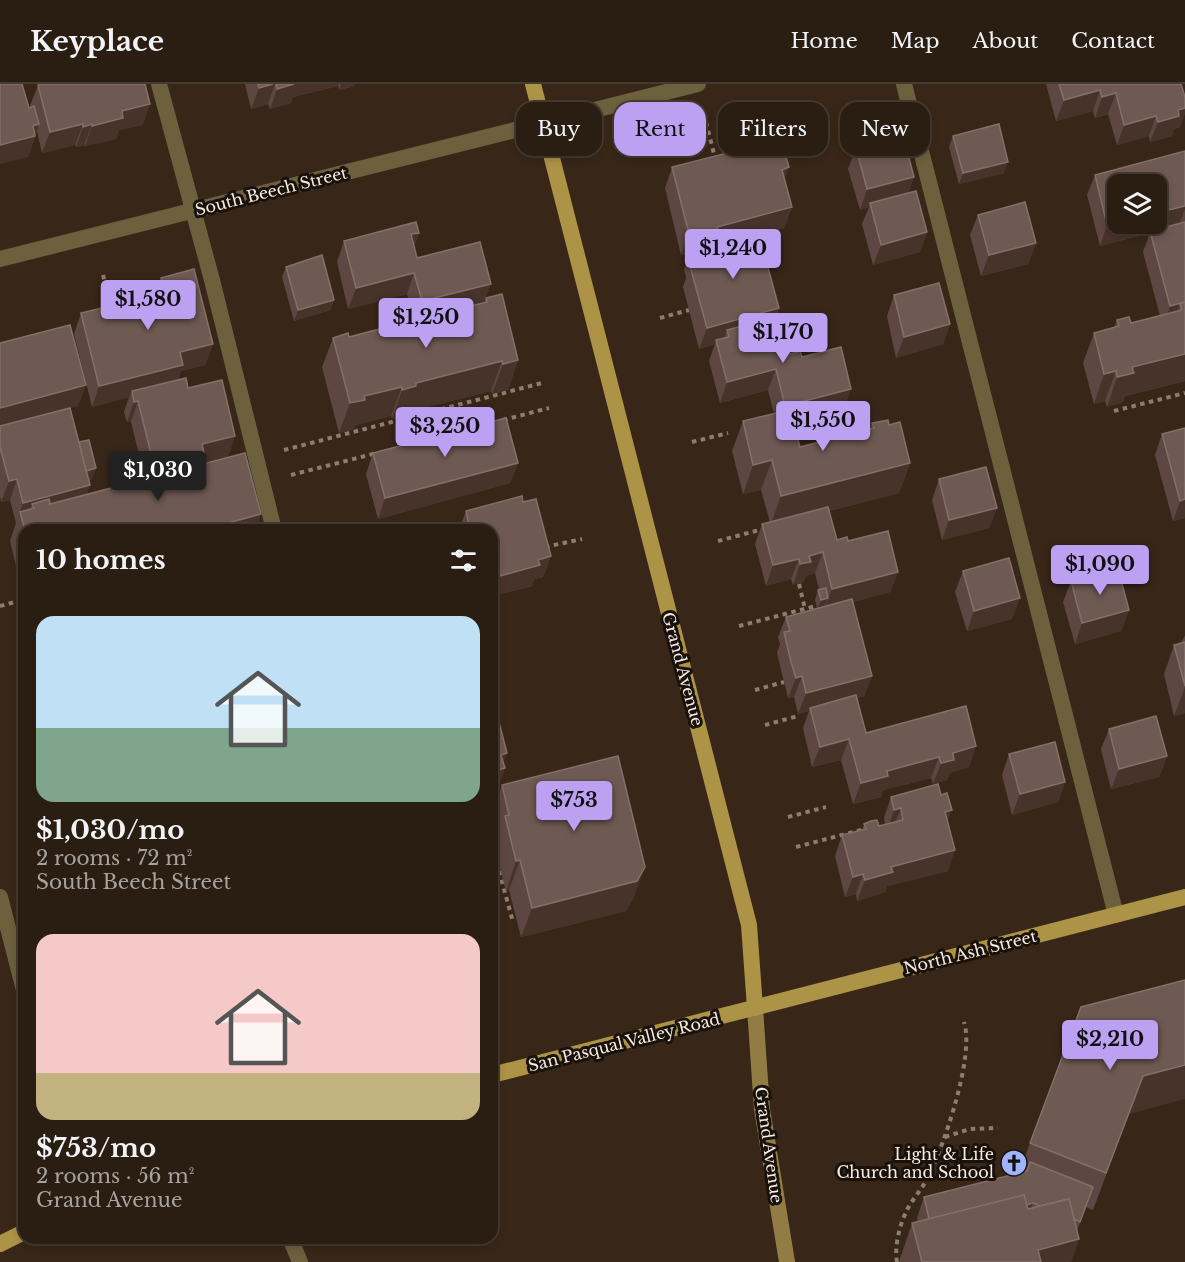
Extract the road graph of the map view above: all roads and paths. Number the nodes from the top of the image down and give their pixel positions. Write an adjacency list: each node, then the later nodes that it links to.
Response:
1 (159, 84): 11 (street)
2 (533, 84): 5 (main road, Grand Avenue)
3 (698, 84): 6 (street, South Beech Street)
4 (904, 84): 51 (street)
5 (537, 102)
6 (602, 108)
7 (706, 122): 9 (path)
8 (516, 130): 11 (street, South Beech Street)
9 (714, 154)
10 (551, 156): 54 (main road, Grand Avenue)
11 (192, 211): 12 (street, South Beech Street); 25 (street)
12 (0, 260)
13 (103, 275): 16 (path)
14 (689, 310): 15 (path)
15 (660, 318)
16 (114, 319)
17 (542, 383): 25 (path)
18 (1185, 393): 20 (path)
19 (549, 408): 21 (path)
20 (1114, 411)
21 (492, 423)
22 (728, 433): 23 (path)
23 (692, 442)
24 (388, 450): 26 (path)
25 (257, 457): 26 (street)
26 (262, 482): 27 (street)
27 (272, 524)
28 (768, 528): 30 (path)
29 (582, 538): 31 (path)
30 (718, 541)
31 (541, 548)
32 (799, 584): 36 (path)
33 (18, 601): 34 (path)
34 (0, 606)
35 (816, 606): 36 (path)
36 (805, 609): 37 (path)
37 (739, 626)
38 (784, 682): 39 (path)
39 (755, 690)
40 (798, 716): 41 (path)
41 (765, 725)
42 (826, 807): 43 (path)
43 (788, 817)
44 (869, 828): 45 (path)
45 (860, 830): 46 (path); 47 (path)
46 (862, 836)
47 (796, 847)
48 (498, 867): 52 (path)
49 (0, 897): 53 (street)
50 (1185, 897): 51 (main road, North Ash Street)
51 (1116, 915): 54 (main road, North Ash Street)
52 (513, 922)
53 (18, 967)
54 (755, 1008): 56 (main road, San Pasqual Valley Road); 63 (main road, Grand Avenue)
55 (964, 1022): 58 (path)
56 (498, 1073)
57 (998, 1128): 58 (path)
58 (944, 1137): 64 (path)
59 (18, 1235): 60 (main road)
60 (0, 1244)
61 (292, 1244): 62 (street)
62 (300, 1262)
63 (787, 1262)
64 (897, 1262)

